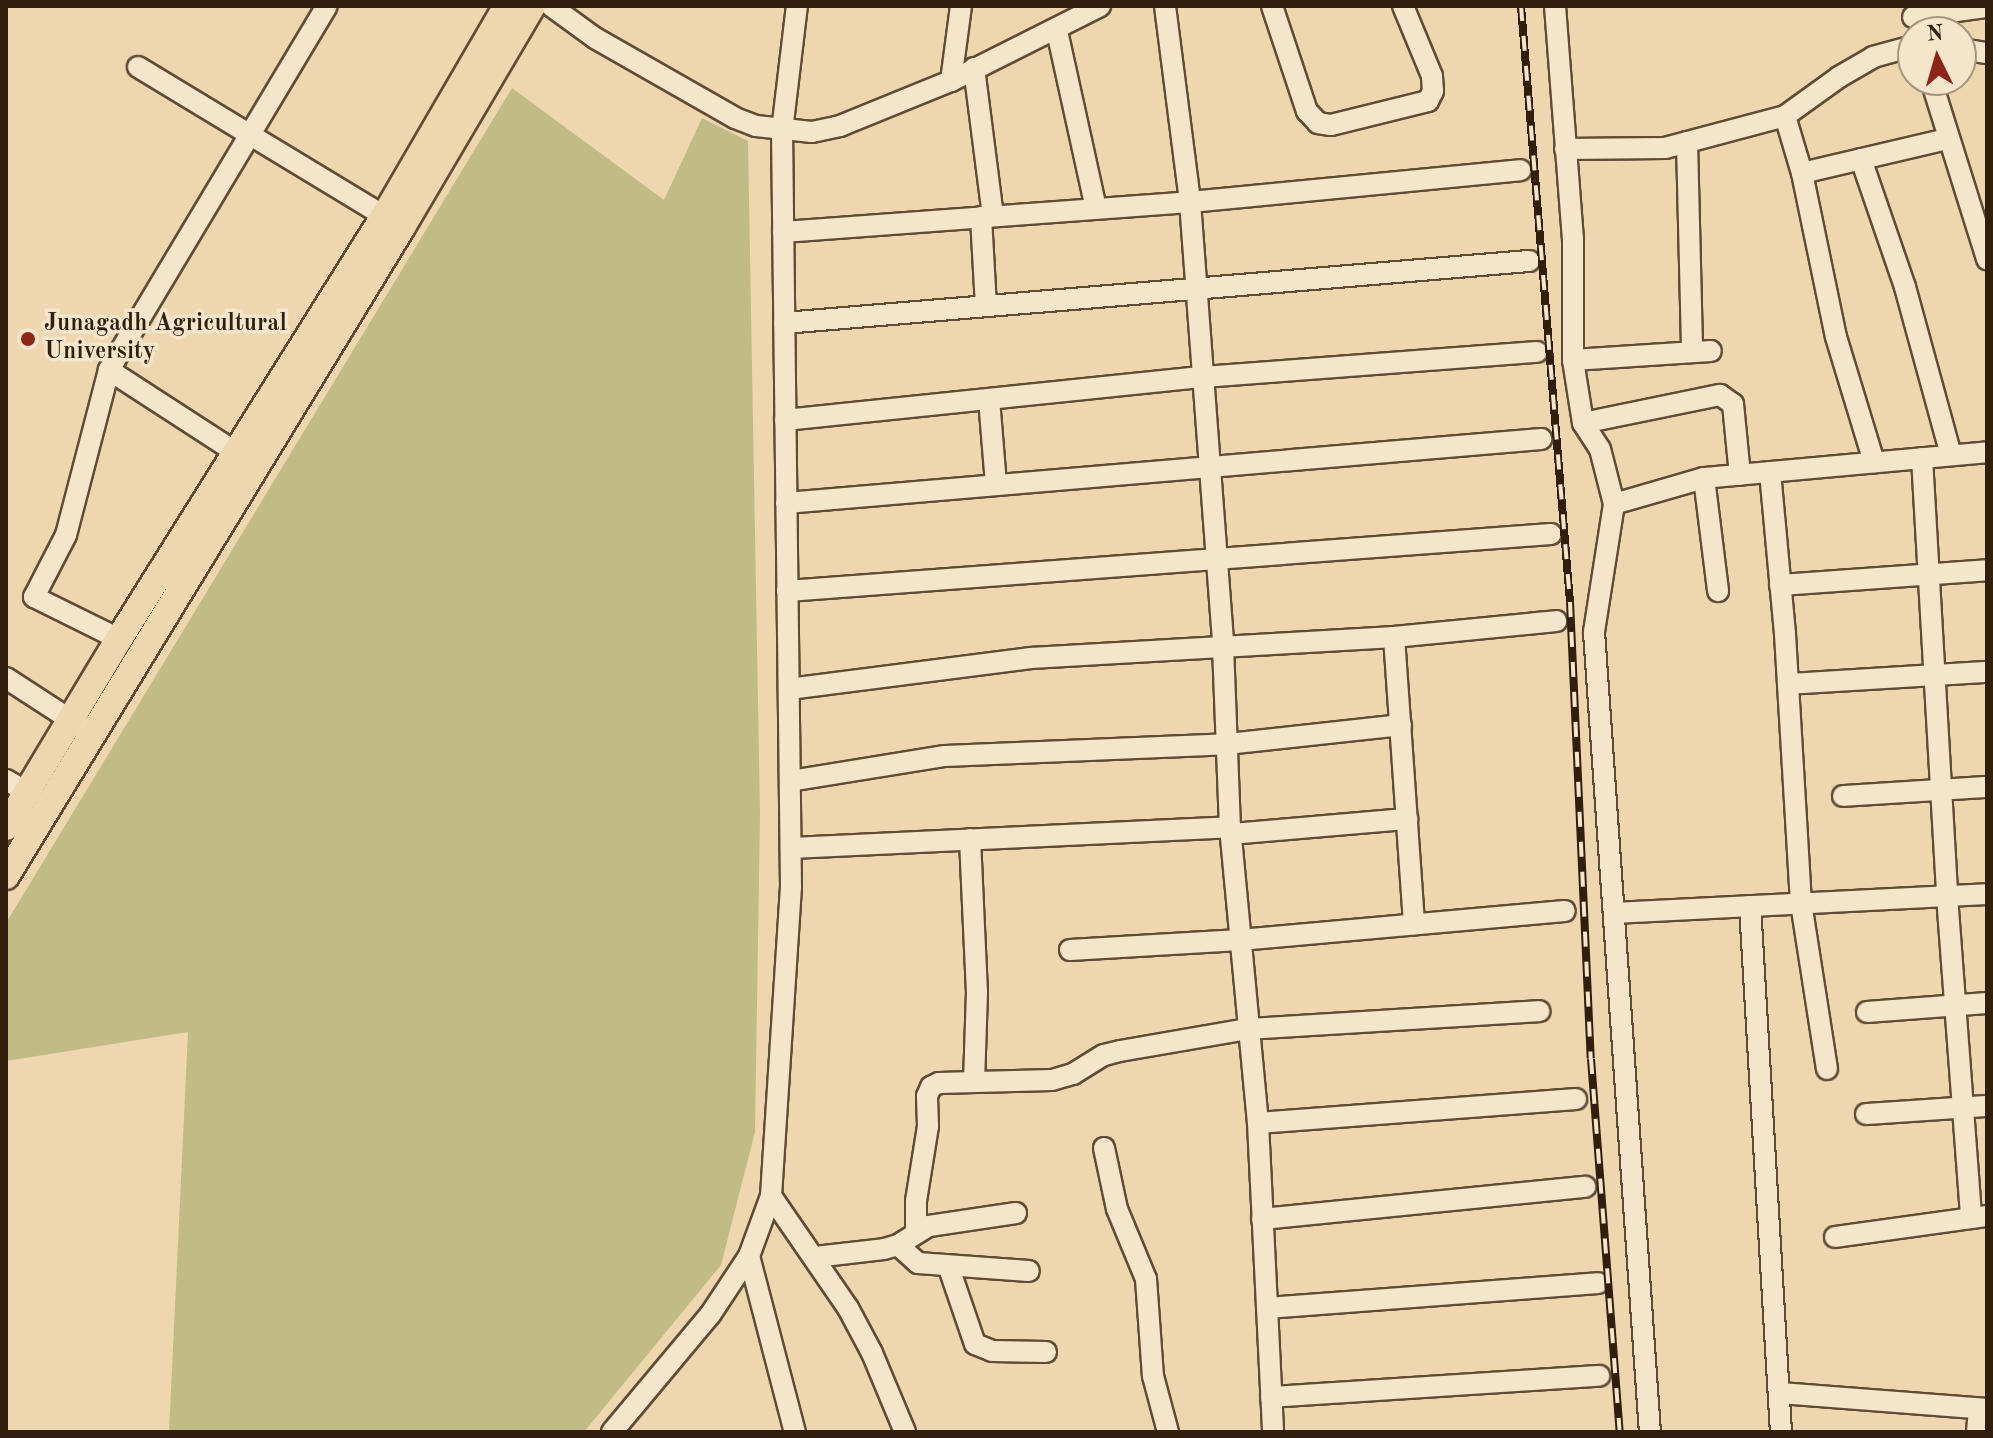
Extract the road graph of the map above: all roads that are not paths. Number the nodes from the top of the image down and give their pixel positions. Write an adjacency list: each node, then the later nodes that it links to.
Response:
1 (327, 6): 22 (street)
2 (507, 6): 32 (main road)
3 (532, 6): 32 (main road)
4 (551, 6): 21 (street)
5 (797, 6): 21 (street)
6 (961, 6): 18 (street)
7 (1100, 6): 14 (street)
8 (1165, 6): 29 (street)
9 (1272, 6): 10 (street)
10 (1403, 6)
11 (1555, 6): 25 (street)
12 (1987, 7): 13 (street)
13 (1927, 16)
14 (1057, 31): 17 (street); 30 (street)
15 (1897, 50): 20 (street)
16 (138, 67): 22 (street)
17 (974, 68): 18 (street); 31 (street)
18 (951, 81): 21 (street)
19 (1935, 96): 23 (street)
20 (1785, 116): 24 (street); 28 (street)
21 (782, 131): 33 (street)
22 (249, 136): 32 (street); 41 (street)
23 (1947, 139): 26 (street); 34 (street)
24 (1687, 142): 25 (street); 40 (street)
25 (1565, 149): 40 (street)
26 (1861, 159): 28 (street); 48 (street)
27 (1520, 170): 29 (street)
28 (1802, 173): 51 (street)
29 (1190, 202): 30 (street); 36 (street)
30 (1096, 208): 31 (street)
31 (987, 216): 33 (street); 37 (street)
32 (393, 222): 50 (main road)
33 (783, 232): 38 (street)
34 (1987, 259)
35 (1529, 261): 36 (street)
36 (1195, 288): 37 (street); 42 (street)
37 (986, 306): 38 (street)
38 (784, 323): 44 (street)
39 (1537, 352): 42 (street)
40 (1573, 360): 45 (street)
41 (109, 370): 50 (street); 70 (street)
42 (1203, 377): 43 (street); 52 (street)
43 (989, 399): 44 (street); 56 (street)
44 (785, 420): 57 (street)
45 (1583, 423): 54 (street); 58 (street)
46 (1541, 439): 52 (street)
47 (1987, 452): 48 (street)
48 (1951, 455): 49 (street)
49 (1922, 458): 51 (street); 62 (street)
50 (246, 459): 63 (main road); 65 (main road)
51 (1874, 462): 53 (street)
52 (1208, 466): 56 (street); 60 (street)
53 (1770, 472): 54 (street); 64 (street)
54 (1740, 475): 55 (street)
55 (1704, 478): 58 (street); 67 (street)
56 (996, 484): 57 (street)
57 (786, 503): 66 (street)
58 (1614, 504): 97 (street)
59 (1551, 534): 60 (street)
60 (1216, 559): 66 (street); 71 (street)
61 (1987, 570): 62 (street)
62 (1929, 574): 64 (street); 73 (street)
63 (159, 575): 65 (main road); 70 (main road)
64 (1780, 585): 75 (street)
65 (183, 589): 79 (main road)
66 (787, 591): 76 (street)
67 (1718, 591)
68 (1556, 621): 69 (street)
69 (1394, 637): 71 (street); 78 (street)
70 (119, 639): 77 (main road)
71 (1223, 646): 76 (street); 80 (street)
72 (1987, 672): 73 (street)
73 (1935, 675): 75 (street); 84 (street)
74 (6, 678): 77 (street)
75 (1788, 684): 94 (street)
76 (789, 689): 81 (street)
77 (70, 719): 79 (street); 82 (main road)
78 (1401, 725): 80 (street); 86 (street)
79 (93, 734): 91 (main road)
80 (1227, 744): 81 (street); 88 (street)
81 (790, 781): 90 (street)
82 (16, 786): 87 (main road)
83 (1987, 787): 84 (street)
84 (1941, 791): 85 (street); 93 (street)
85 (1843, 796)
86 (1407, 819): 88 (street); 98 (street)
87 (6, 827)
88 (1231, 830): 89 (street); 99 (street)
89 (970, 839): 90 (street); 107 (street)
90 (791, 848): 115 (street)
91 (6, 876)
92 (1987, 894): 93 (street)
93 (1947, 896): 94 (street); 102 (street)
94 (1801, 903): 95 (street); 106 (street)
95 (1750, 906): 97 (street); 130 (street)
96 (1565, 911): 98 (street)
97 (1614, 913): 138 (street)
98 (1414, 924): 99 (street)
99 (1240, 940): 100 (street); 105 (street)
100 (1070, 950)
101 (1987, 1003): 102 (street)
102 (1955, 1005): 104 (street); 110 (street)
103 (1539, 1011): 105 (street)
104 (1867, 1012)
105 (1248, 1029): 107 (street); 112 (street)
106 (1827, 1069)
107 (974, 1081): 119 (street)
108 (1576, 1099): 112 (street)
109 (1987, 1106): 110 (street)
110 (1963, 1107): 111 (street); 117 (street)
111 (1866, 1114)
112 (1258, 1123): 118 (street)
113 (1104, 1148): 136 (street)
114 (1585, 1187): 118 (street)
115 (771, 1196): 122 (street); 123 (street)
116 (1016, 1213): 119 (street)
117 (1979, 1217): 120 (street)
118 (1262, 1219): 127 (street)
119 (916, 1232): 121 (street)
120 (1835, 1237)
121 (898, 1245): 123 (street); 124 (street)
122 (749, 1256): 133 (street); 134 (street)
123 (815, 1257): 135 (street)
124 (949, 1268): 125 (street); 128 (street)
125 (1029, 1271)
126 (1598, 1283): 127 (street)
127 (1267, 1308): 131 (street)
128 (1046, 1352)
129 (1599, 1376): 131 (street)
130 (1780, 1393): 132 (street); 139 (street)
131 (1271, 1397): 137 (street)
132 (1983, 1409): 140 (street)
133 (612, 1432)
134 (795, 1432)
135 (905, 1432)
136 (1168, 1432)
137 (1273, 1432)
138 (1650, 1432)
139 (1781, 1432)
140 (1977, 1432)

